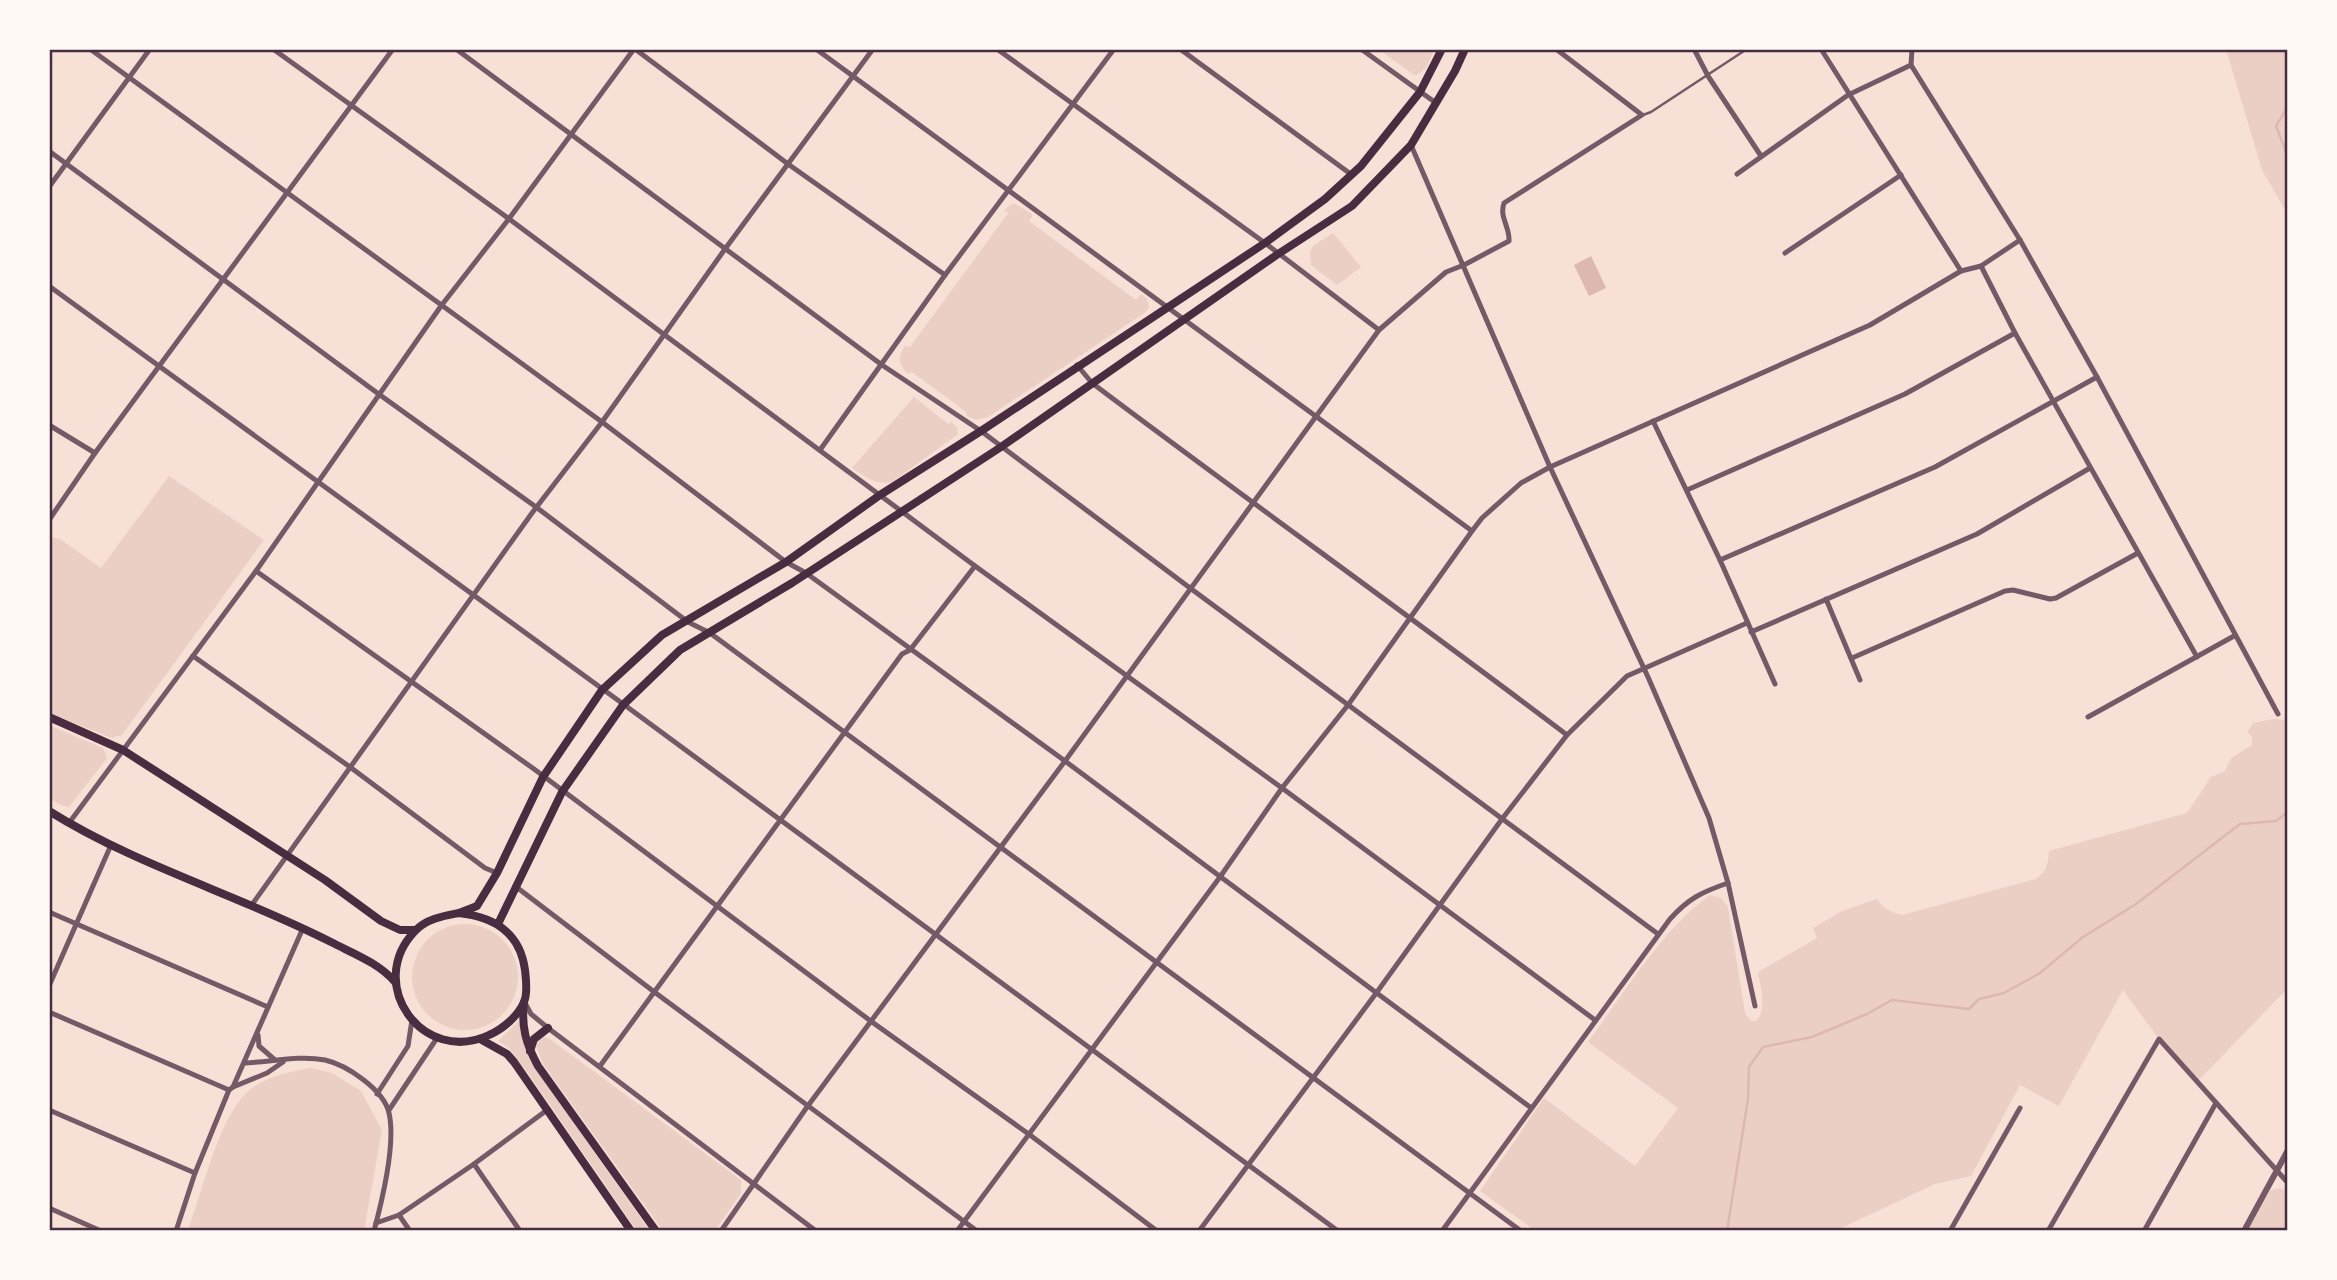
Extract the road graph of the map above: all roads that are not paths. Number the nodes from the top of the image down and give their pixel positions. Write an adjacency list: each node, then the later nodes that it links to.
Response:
1 (90, 49): 23 (street)
2 (150, 49): 23 (street)
3 (273, 49): 28 (street)
4 (393, 49): 28 (street)
5 (456, 49): 30 (street)
6 (634, 49): 30 (street); 35 (street)
7 (816, 49): 21 (street)
8 (873, 49): 21 (street)
9 (997, 49): 27 (street)
10 (1114, 49): 27 (street)
11 (1180, 49): 37 (street)
12 (1361, 49): 24 (street)
13 (1442, 49): 24 (main road)
14 (1465, 49): 26 (main road)
15 (1556, 49): 29 (street)
16 (1694, 49): 22 (street)
17 (1747, 49): 22 (lane)
18 (1821, 49): 25 (street)
19 (1912, 49): 20 (street)
20 (1911, 65): 25 (street); 43 (street)
21 (853, 76): 35 (street); 40 (street)
22 (1709, 76): 29 (lane); 33 (street)
23 (128, 77): 34 (street); 41 (street)
24 (1420, 92): 26 (street); 37 (main road)
25 (1848, 95): 33 (street); 38 (street)
26 (1436, 103): 31 (main road)
27 (1074, 104): 40 (street); 44 (street)
28 (349, 106): 41 (street); 42 (street)
29 (1642, 115): 48 (street)
30 (569, 135): 42 (street); 45 (street)
31 (1411, 145): 47 (main road); 48 (street)
32 (49, 151): 34 (street)
33 (1761, 156): 36 (street)
34 (66, 164): 39 (street); 52 (street)
35 (788, 164): 45 (street); 51 (street)
36 (1737, 174)
37 (1352, 175): 44 (main road)
38 (1901, 175): 46 (street); 50 (street)
39 (49, 187)
40 (1009, 191): 51 (street); 55 (street)
41 (286, 192): 52 (street); 54 (street)
42 (509, 220): 54 (street); 59 (street)
43 (2020, 240): 49 (street); 63 (street)
44 (1265, 243): 47 (street); 55 (main road)
45 (725, 249): 59 (street); 60 (street)
46 (1785, 253)
47 (1278, 254): 56 (main road); 57 (street)
48 (1464, 265): 57 (street); 75 (street)
49 (1981, 266): 50 (street); 58 (street)
50 (1961, 271): 68 (street)
51 (945, 275): 60 (street)
52 (223, 278): 62 (street); 65 (street)
53 (49, 286): 62 (street)
54 (441, 306): 65 (street); 69 (street)
55 (1167, 306): 56 (street); 61 (main road)
56 (1184, 319): 64 (main road); 67 (street)
57 (1380, 330): 67 (street)
58 (2015, 333): 66 (street); 78 (street)
59 (665, 335): 69 (street); 73 (street)
60 (882, 365): 71 (street); 73 (street)
61 (1077, 365): 64 (street); 71 (main road)
62 (159, 367): 74 (street); 77 (street)
63 (2097, 377): 66 (street); 99 (street)
64 (1092, 383): 72 (main road); 80 (street)
65 (380, 395): 77 (street); 81 (street)
66 (2054, 399): 76 (street); 86 (street)
67 (1317, 416): 80 (street); 84 (street)
68 (1653, 421): 75 (street); 78 (street)
69 (601, 422): 81 (street); 87 (street)
70 (49, 425): 74 (street)
71 (981, 431): 72 (street); 79 (main road)
72 (1001, 447): 82 (main road); 91 (street)
73 (820, 450): 79 (street)
74 (95, 453): 83 (street)
75 (1550, 467): 84 (street); 104 (street)
76 (2090, 468): 85 (street); 93 (street)
77 (318, 482): 89 (street); 92 (street)
78 (1687, 490): 86 (street)
79 (880, 495): 82 (street); 87 (main road)
80 (1252, 504): 91 (street); 94 (street)
81 (536, 507): 92 (street); 95 (street)
82 (900, 511): 88 (street); 90 (main road)
83 (49, 520)
84 (1472, 531): 94 (street)
85 (2138, 554): 102 (street); 103 (street)
86 (1720, 560): 96 (street)
87 (786, 562): 90 (street); 95 (main road)
88 (975, 566): 100 (street); 105 (street)
89 (256, 571): 101 (street); 107 (street)
90 (806, 573): 98 (main road); 100 (street)
91 (1190, 589): 105 (street); 111 (street)
92 (473, 595): 107 (street); 109 (street)
93 (1826, 599): 97 (street); 103 (street)
94 (1412, 617): 111 (street); 116 (street)
95 (688, 622): 98 (street); 109 (main road)
96 (1747, 623): 97 (street); 104 (street)
97 (1751, 632): 108 (street)
98 (710, 633): 110 (main road); 115 (street)
99 (2234, 636): 102 (street); 112 (street)
100 (910, 650): 115 (street); 118 (street)
101 (193, 656): 117 (street); 119 (street)
102 (2197, 657): 114 (street)
103 (1852, 658): 106 (street)
104 (1644, 668): 116 (street); 132 (street)
105 (1127, 676): 118 (street); 121 (street)
106 (1860, 680)
107 (412, 681): 119 (street); 120 (street)
108 (1775, 684)
109 (602, 690): 110 (street); 120 (main road)
110 (623, 705): 122 (main road); 124 (street)
111 (1348, 705): 121 (street); 125 (street)
112 (2278, 714)
113 (49, 717): 117 (main road)
114 (2088, 717)
115 (844, 733): 124 (street); 128 (street)
116 (1567, 735): 125 (street)
117 (123, 750): 126 (street); 129 (main road)
118 (1065, 761): 128 (street); 131 (street)
119 (350, 767): 129 (street); 130 (street)
120 (543, 777): 122 (street); 130 (main road)
121 (1282, 788): 131 (street); 134 (street)
122 (562, 792): 133 (main road); 136 (street)
123 (49, 811): 126 (main road)
124 (779, 819): 136 (street); 144 (street)
125 (1502, 819): 134 (street); 143 (street)
126 (69, 823): 127 (main road)
127 (112, 844): 135 (main road); 139 (street)
128 (1000, 847): 144 (street); 145 (street)
129 (285, 856): 135 (street); 142 (main road)
130 (497, 873): 138 (main road)
131 (1220, 877): 145 (street); 149 (street)
132 (1728, 883): 143 (street); 151 (street)
133 (515, 886): 140 (main road); 148 (street)
134 (1438, 905): 149 (street); 155 (street)
135 (251, 906): 141 (main road)
136 (716, 906): 148 (street); 156 (street)
137 (49, 912): 139 (street)
138 (458, 913): 140 (main road); 142 (main road)
139 (76, 924): 147 (street); 152 (street)
140 (498, 924): 150 (main road)
141 (303, 928): 146 (main road); 152 (street)
142 (415, 930): 146 (main road)
143 (1658, 934): 155 (street)
144 (936, 936): 156 (street); 161 (street)
145 (1157, 963): 161 (street); 167 (street)
146 (395, 982): 154 (main road)
147 (49, 986)
148 (653, 991): 166 (street); 171 (street)
149 (1377, 992): 167 (street); 172 (street)
150 (524, 1001): 157 (street); 160 (main road); 162 (main road)
151 (1755, 1006)
152 (268, 1007): 158 (street)
153 (49, 1012): 168 (street)
154 (412, 1020): 159 (main road); 169 (street)
155 (1595, 1020): 172 (street)
156 (872, 1022): 171 (street); 177 (street)
157 (548, 1028): 162 (main road); 166 (street)
158 (257, 1032): 164 (street); 165 (street)
159 (437, 1038): 160 (main road); 175 (street)
160 (480, 1039): 176 (main road)
161 (1092, 1050): 177 (street); 180 (street)
162 (530, 1051): 196 (main road)
163 (286, 1059): 164 (street); 168 (street); 169 (street)
164 (277, 1062): 165 (street)
165 (244, 1063): 168 (street)
166 (600, 1066): 183 (street)
167 (1312, 1078): 180 (street); 185 (street)
168 (231, 1088): 182 (street)
169 (377, 1094): 175 (street)
170 (2216, 1104): 181 (street); 207 (street); 208 (street)
171 (807, 1107): 183 (street); 188 (street)
172 (1531, 1107): 185 (street)
173 (2020, 1108): 206 (street)
174 (49, 1110): 182 (street)
175 (389, 1110): 189 (street)
176 (547, 1110): 179 (street); 195 (main road)
177 (1030, 1135): 188 (street); 201 (street)
178 (2288, 1150): 181 (street)
179 (474, 1164): 187 (street); 194 (street)
180 (1246, 1166): 202 (street); 203 (street)
181 (2278, 1171): 184 (street); 209 (street)
182 (195, 1173): 191 (street)
183 (754, 1183): 197 (street); 198 (street)
184 (2288, 1183)
185 (1469, 1194): 204 (street); 205 (street)
186 (49, 1208): 190 (street)
187 (399, 1215): 189 (street); 193 (street)
188 (964, 1222): 199 (street); 200 (street)
189 (376, 1223): 192 (street)
190 (101, 1231)
191 (176, 1231)
192 (374, 1231)
193 (410, 1231)
194 (520, 1231)
195 (631, 1231)
196 (656, 1231)
197 (721, 1231)
198 (816, 1231)
199 (957, 1231)
200 (977, 1231)
201 (1157, 1231)
202 (1199, 1231)
203 (1338, 1231)
204 (1442, 1231)
205 (1521, 1231)
206 (1950, 1231)
207 (2048, 1231)
208 (2144, 1231)
209 (2244, 1231)

